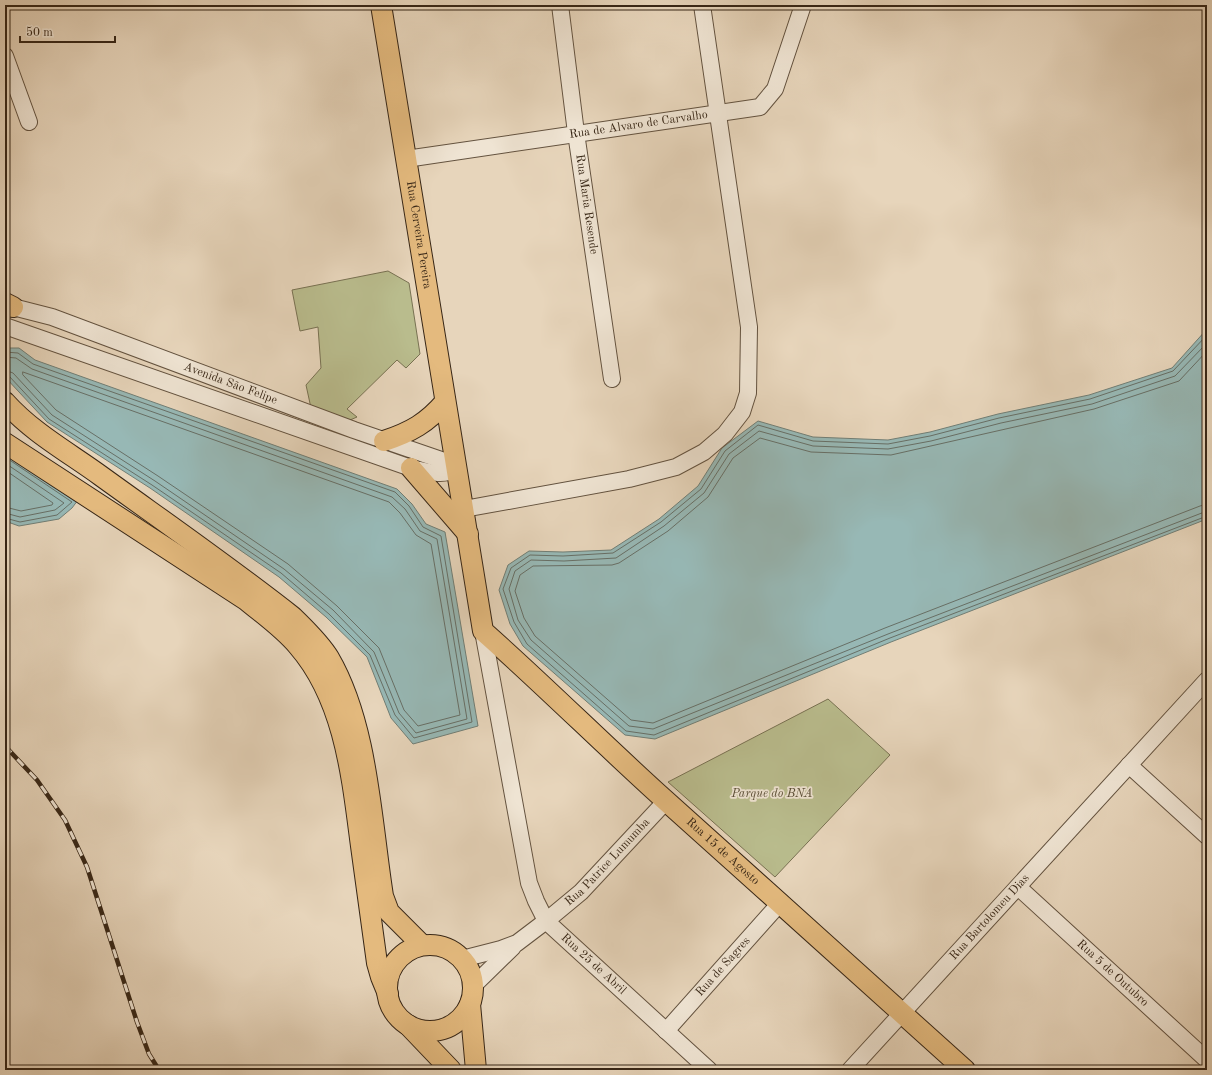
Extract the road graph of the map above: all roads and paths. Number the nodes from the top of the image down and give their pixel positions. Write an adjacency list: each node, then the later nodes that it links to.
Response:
1 (381, 5): 9 (main road, Rua Cerveira Pereira)
2 (560, 5): 8 (street, Rua Maria Resende)
3 (702, 5): 6 (street)
4 (803, 5): 6 (street, Rua de Alvaro de Carvalho)
5 (5, 56): 7 (street)
6 (718, 114): 8 (street, Rua de Alvaro de Carvalho); 19 (street)
7 (29, 122)
8 (576, 133): 9 (street, Rua de Alvaro de Carvalho); 12 (street, Rua Maria Resende)
9 (406, 159): 14 (main road, Rua Cerveira Pereira)
10 (8, 305): 15 (street, Avenida São Felipe)
11 (5, 326): 18 (street, Avenida São Felipe)
12 (612, 379)
13 (5, 402): 30 (main road)
14 (445, 402): 15 (main road); 17 (main road, Rua Cerveira Pereira)
15 (384, 441): 17 (street, Avenida São Felipe)
16 (5, 443): 32 (main road)
17 (456, 467): 18 (street, Avenida São Felipe); 19 (main road, Rua Cerveira Pereira)
18 (410, 468): 20 (main road)
19 (464, 509): 20 (main road, Rua Cerveira Pereira)
20 (469, 536): 21 (main road, Rua Cerveira Pereira)
21 (483, 631): 24 (main road, Rua 15 de Agosto); 28 (street)
22 (1207, 680): 23 (street, Rua Bartolomeu Dias)
23 (1129, 765): 25 (street); 26 (street, Rua Bartolomeu Dias)
24 (666, 801): 27 (main road, Rua 15 de Agosto); 28 (street, Rua Patrice Lumumba)
25 (1207, 836)
26 (1018, 887): 34 (street, Rua Bartolomeu Dias); 37 (street, Rua 5 de Outubro)
27 (781, 902): 34 (main road, Rua 15 de Agosto); 36 (street, Rua de Sagres)
28 (546, 921): 29 (street); 36 (street, Rua 25 de Abril)
29 (517, 943): 31 (street); 33 (street)
30 (422, 945): 31 (main road); 32 (main road)
31 (462, 959): 33 (main road)
32 (388, 994): 35 (main road)
33 (472, 995): 35 (main road); 39 (main road)
34 (902, 1013): 41 (street, Rua Bartolomeu Dias); 42 (main road, Rua 15 de Agosto)
35 (403, 1021): 38 (main road)
36 (666, 1031): 40 (street, Rua 25 de Abril)
37 (1207, 1060)
38 (451, 1070)
39 (476, 1070)
40 (709, 1070)
41 (850, 1070)
42 (965, 1070)

